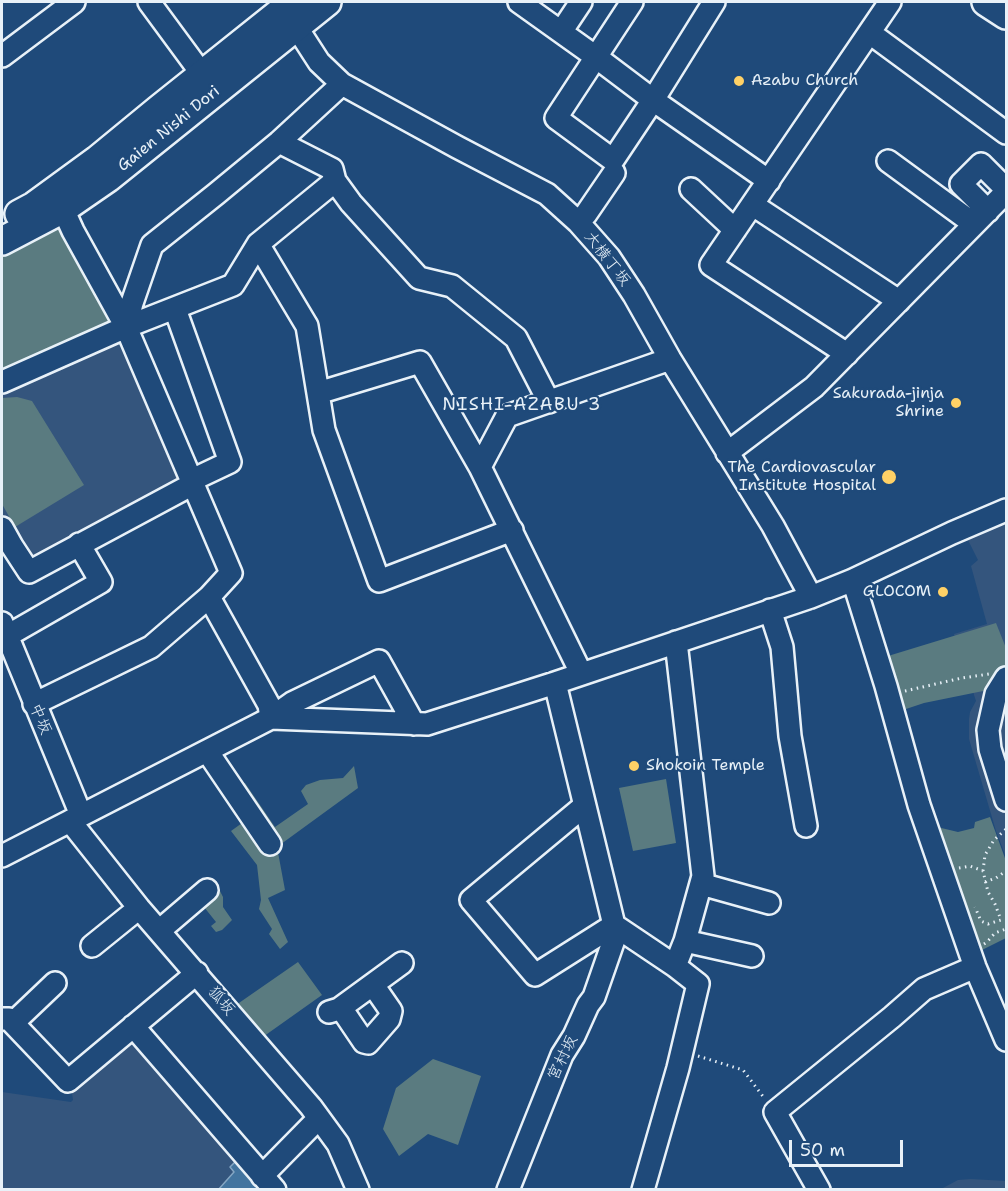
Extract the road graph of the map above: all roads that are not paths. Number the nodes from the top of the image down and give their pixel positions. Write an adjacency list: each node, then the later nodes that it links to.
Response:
1 (149, 2): 16 (street)
2 (327, 2): 10 (main road, Gaien Nishi Dori)
3 (581, 2): 12 (street)
4 (632, 2): 15 (street)
5 (714, 2): 18 (street)
6 (890, 2): 13 (street)
7 (986, 2): 11 (main road)
8 (68, 3): 14 (street)
9 (528, 4): 12 (street)
10 (288, 10): 16 (main road, Gaien Nishi Dori); 17 (street, 大横丁坂); 28 (main road, Gaien Nishi Dori)
11 (1006, 15)
12 (561, 32): 15 (street)
13 (870, 33): 19 (street); 24 (street)
14 (4, 46)
15 (596, 57): 18 (street); 18 (street)
16 (202, 74): 30 (main road, Gaien Nishi Dori)
17 (342, 84): 20 (street); 29 (street, 大横丁坂)
18 (653, 100): 24 (street)
19 (1006, 134)
20 (279, 142): 23 (street); 36 (street)
21 (888, 161): 26 (street)
22 (614, 173): 29 (street)
23 (335, 181): 33 (street); 41 (street)
24 (769, 181): 27 (street)
25 (691, 189): 31 (street)
26 (997, 204): 34 (street)
27 (753, 205): 31 (street); 34 (street)
28 (63, 210): 32 (main road, Gaien Nishi Dori); 36 (street)
29 (578, 222): 38 (street, 大横丁坂)
30 (2, 223)
31 (735, 230): 37 (street)
32 (2, 241)
33 (258, 244): 35 (street); 40 (street)
34 (899, 301): 37 (street)
35 (175, 309): 36 (street); 44 (street)
36 (126, 327): 39 (street); 44 (street)
37 (847, 354): 42 (street)
38 (670, 359): 41 (street); 42 (street, 大横丁坂)
39 (2, 382)
40 (318, 393): 43 (street); 47 (street)
41 (549, 402): 43 (street)
42 (728, 453): 52 (street, 大横丁坂)
43 (480, 467): 47 (street)
44 (192, 482): 48 (street); 51 (street)
45 (1006, 510): 50 (street)
46 (2, 528): 49 (street)
47 (512, 530): 56 (street)
48 (79, 544): 49 (street); 54 (street)
49 (7, 550)
50 (853, 580): 52 (street); 80 (street)
51 (209, 597): 59 (street); 60 (street)
52 (811, 597): 53 (street)
53 (770, 610): 55 (street); 66 (street)
54 (4, 629): 59 (street, 中坂)
55 (676, 642): 56 (street); 69 (street)
56 (581, 673): 58 (street)
57 (1001, 676): 63 (street)
58 (555, 683): 61 (street); 64 (street)
59 (34, 704): 65 (street, 中坂)
60 (271, 718): 61 (street); 61 (street); 62 (street)
61 (414, 724)
62 (207, 751): 65 (street); 67 (street)
63 (1006, 800)
64 (584, 806): 73 (street); 73 (street)
65 (75, 818): 68 (street); 72 (street, 狐坂)
66 (806, 826)
67 (270, 844)
68 (2, 856)
69 (701, 884): 71 (street); 75 (street)
70 (207, 890): 74 (street)
71 (769, 903)
72 (139, 908): 74 (street, 狐坂); 76 (street)
73 (616, 927): 79 (street); 90 (street, 宮村坂)
74 (159, 931): 81 (street, 狐坂)
75 (685, 941): 77 (street); 79 (street)
76 (92, 946)
77 (752, 956)
78 (402, 963): 83 (street)
79 (675, 966): 91 (street)
80 (975, 967): 86 (street); 92 (street)
81 (197, 973): 85 (street); 87 (street, 狐坂)
82 (55, 983): 84 (street)
83 (373, 985): 83 (street)
84 (6, 1018): 85 (street)
85 (133, 1026): 88 (street)
86 (1006, 1041)
87 (319, 1118): 88 (street); 89 (street, 狐坂)
88 (269, 1183)
89 (358, 1190)
90 (508, 1190)
91 (643, 1190)
92 (819, 1190)

